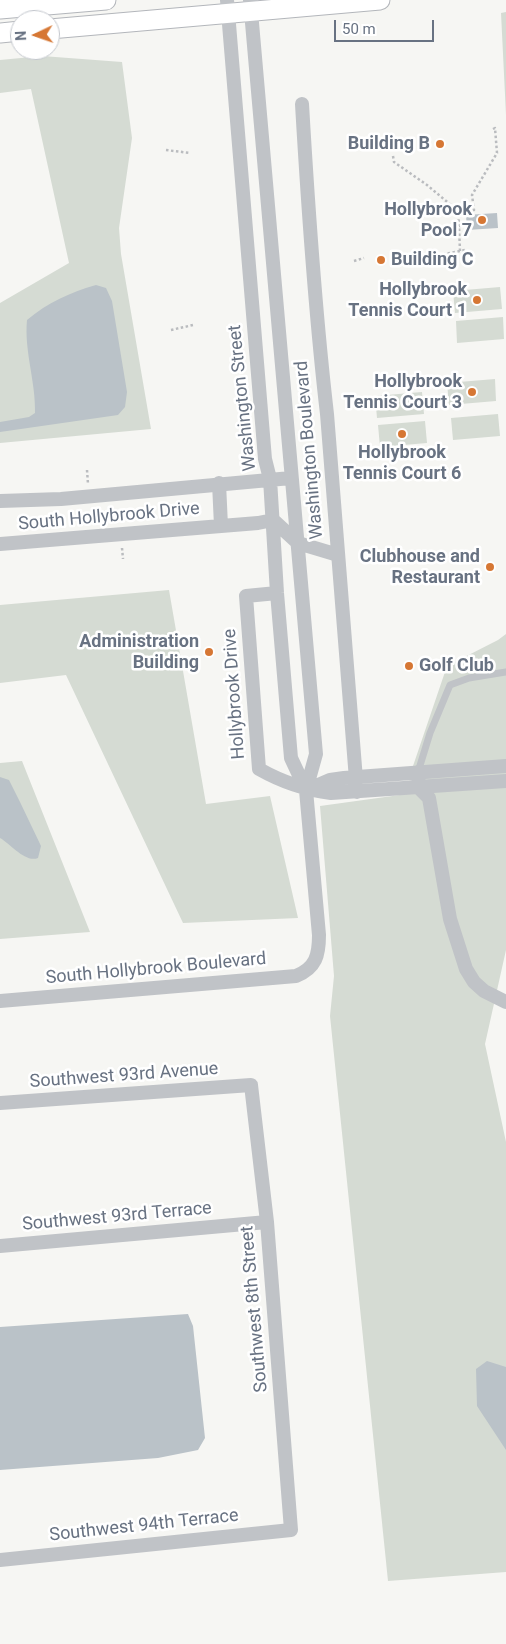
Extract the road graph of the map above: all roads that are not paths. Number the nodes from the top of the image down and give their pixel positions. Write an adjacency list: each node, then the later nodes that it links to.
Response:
1 (106, 0): 5 (main road)
2 (380, 0): 3 (main road)
3 (251, 5): 4 (main road); 8 (street, Washington Street)
4 (228, 6): 6 (main road); 9 (street, Washington Street)
5 (0, 9)
6 (60, 28)
7 (302, 104): 18 (street, Washington Boulevard)
8 (262, 132): 9 (street); 10 (street, Washington Street)
9 (240, 135): 11 (street, Washington Street)
10 (291, 478): 11 (street, South Hollybrook Drive); 16 (street, Washington Street)
11 (270, 479): 12 (street, South Hollybrook Drive); 14 (street, Washington Street)
12 (219, 483): 13 (street, South Hollybrook Drive); 15 (street, South Hollybrook Drive)
13 (0, 501)
14 (273, 520): 15 (street, South Hollybrook Drive); 16 (street); 19 (street, Washington Street)
15 (221, 526): 17 (street, South Hollybrook Drive)
16 (298, 542): 18 (street); 26 (street, Washington Street)
17 (0, 544)
18 (338, 555): 23 (street, Washington Boulevard)
19 (277, 593): 26 (street, Washington Street); 26 (street, Hollybrook Drive)
20 (506, 672): 22 (lane)
21 (506, 766): 22 (street)
22 (418, 772): 23 (street); 25 (street)
23 (355, 777): 26 (street); 27 (street, Washington Boulevard)
24 (506, 781): 25 (street, Hollybrook Drive)
25 (420, 788): 27 (street, Hollybrook Drive); 30 (street)
26 (306, 790): 27 (street, Hollybrook Drive); 28 (street, Washington Street)
27 (357, 792)
28 (313, 965): 29 (street, South Hollybrook Boulevard)
29 (0, 1001)
30 (506, 1002)
31 (251, 1085): 32 (street, Southwest 93rd Avenue); 33 (street, Southwest 8th Street)
32 (0, 1104)
33 (267, 1222): 34 (street, Southwest 93rd Terrace); 35 (street, Southwest 8th Street)
34 (0, 1246)
35 (291, 1530): 36 (street, Southwest 94th Terrace)
36 (0, 1560)

